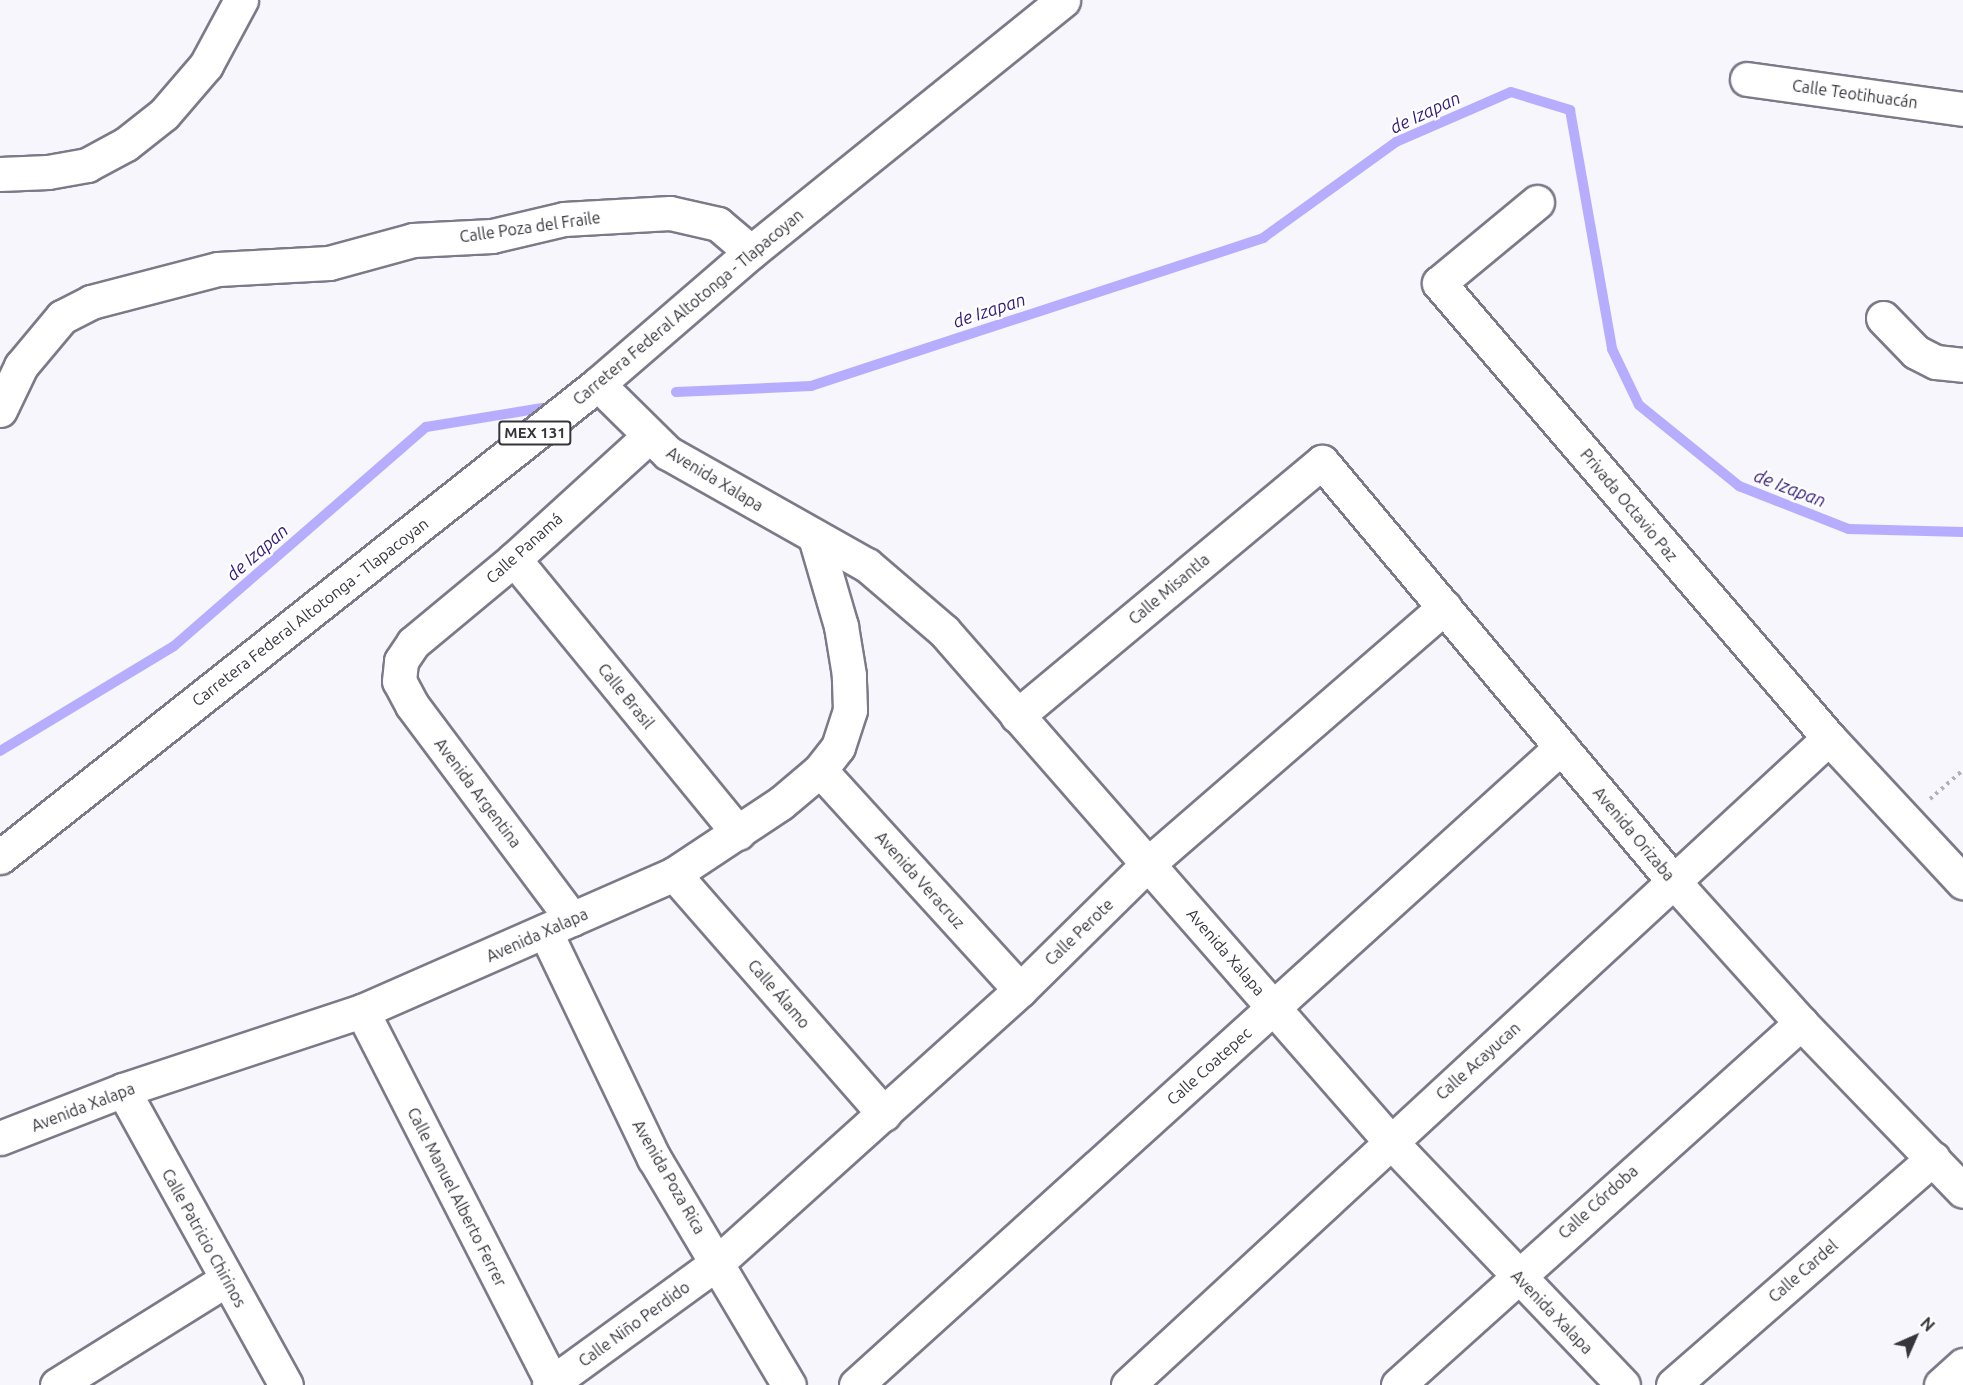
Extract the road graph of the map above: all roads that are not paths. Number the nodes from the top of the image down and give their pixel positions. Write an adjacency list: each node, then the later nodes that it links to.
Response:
1 (241, 0): 5 (street)
2 (1063, 0): 7 (street, Carretera Federal Altotonga - Tlapacoyan / MEX 131)
3 (1747, 79): 4 (street, Calle Teotihuacán)
4 (1963, 109)
5 (0, 174)
6 (1537, 202): 19 (street, Privada Octavio Paz)
7 (751, 252): 10 (street, Carretera Federal Altotonga - Tlapacoyan / MEX 131); 11 (street, Calle Poza del Fraile)
8 (1884, 318): 9 (street)
9 (1963, 365)
10 (598, 384): 12 (street, Avenida Xalapa); 23 (street, Carretera Federal Altotonga - Tlapacoyan / MEX 131)
11 (0, 410)
12 (649, 436): 14 (street, Avenida Xalapa); 15 (street, Calle Panamá)
13 (1322, 462): 16 (street, Avenida Orizaba); 18 (street, Calle Misantla)
14 (815, 537): 18 (street, Avenida Xalapa); 21 (street, Avenida Xalapa)
15 (514, 559): 17 (street, Calle Panamá); 22 (street, Calle Brasil)
16 (1445, 607): 20 (street, Avenida Orizaba); 24 (street, Calle Perote)
17 (401, 661): 28 (street, Avenida Argentina)
18 (1017, 716): 24 (street, Avenida Xalapa)
19 (1829, 738): 26 (street, Privada Octavio Paz); 27 (street, Calle Acayucan)
20 (1561, 747): 27 (street, Avenida Orizaba); 30 (street, Calle Coatepec)
21 (820, 770): 22 (street, Avenida Xalapa); 29 (street, Avenida Veracruz)
22 (738, 834): 25 (street, Avenida Xalapa)
23 (0, 857)
24 (1149, 863): 29 (street, Calle Perote); 30 (street, Avenida Xalapa)
25 (674, 874): 28 (street, Avenida Xalapa); 34 (street, Calle Álamo)
26 (1963, 882)
27 (1675, 883): 32 (street, Avenida Orizaba); 36 (street, Calle Acayucan)
28 (559, 925): 31 (street, Avenida Xalapa); 39 (street, Avenida Poza Rica)
29 (1020, 990): 34 (street, Calle Perote)
30 (1274, 1008): 36 (street, Avenida Xalapa); 47 (street, Calle Coatepec)
31 (362, 1011): 33 (street, Avenida Xalapa); 43 (street, Calle Manuel Alberto Ferrer)
32 (1802, 1023): 37 (street, Avenida Orizaba); 40 (street, Calle Córdoba)
33 (123, 1090): 35 (street, Avenida Xalapa); 41 (street, Calle Patricio Chirinos)
34 (884, 1114): 39 (street, Calle Perote)
35 (0, 1138)
36 (1390, 1141): 40 (street, Avenida Xalapa); 48 (street, Calle Acayucan)
37 (1933, 1158): 38 (street, Avenida Orizaba); 51 (street, Calle Cardel)
38 (1963, 1191)
39 (718, 1262): 43 (street, Calle Niño Perdido); 46 (street, Avenida Poza Rica)
40 (1517, 1275): 49 (street, Calle Córdoba); 50 (street, Avenida Xalapa)
41 (226, 1280): 44 (street); 45 (street, Calle Patricio Chirinos)
42 (1963, 1365): 52 (street)
43 (551, 1384)
44 (57, 1385)
45 (286, 1385)
46 (789, 1385)
47 (856, 1385)
48 (1128, 1385)
49 (1398, 1385)
50 (1623, 1385)
51 (1673, 1385)
52 (1941, 1385)

